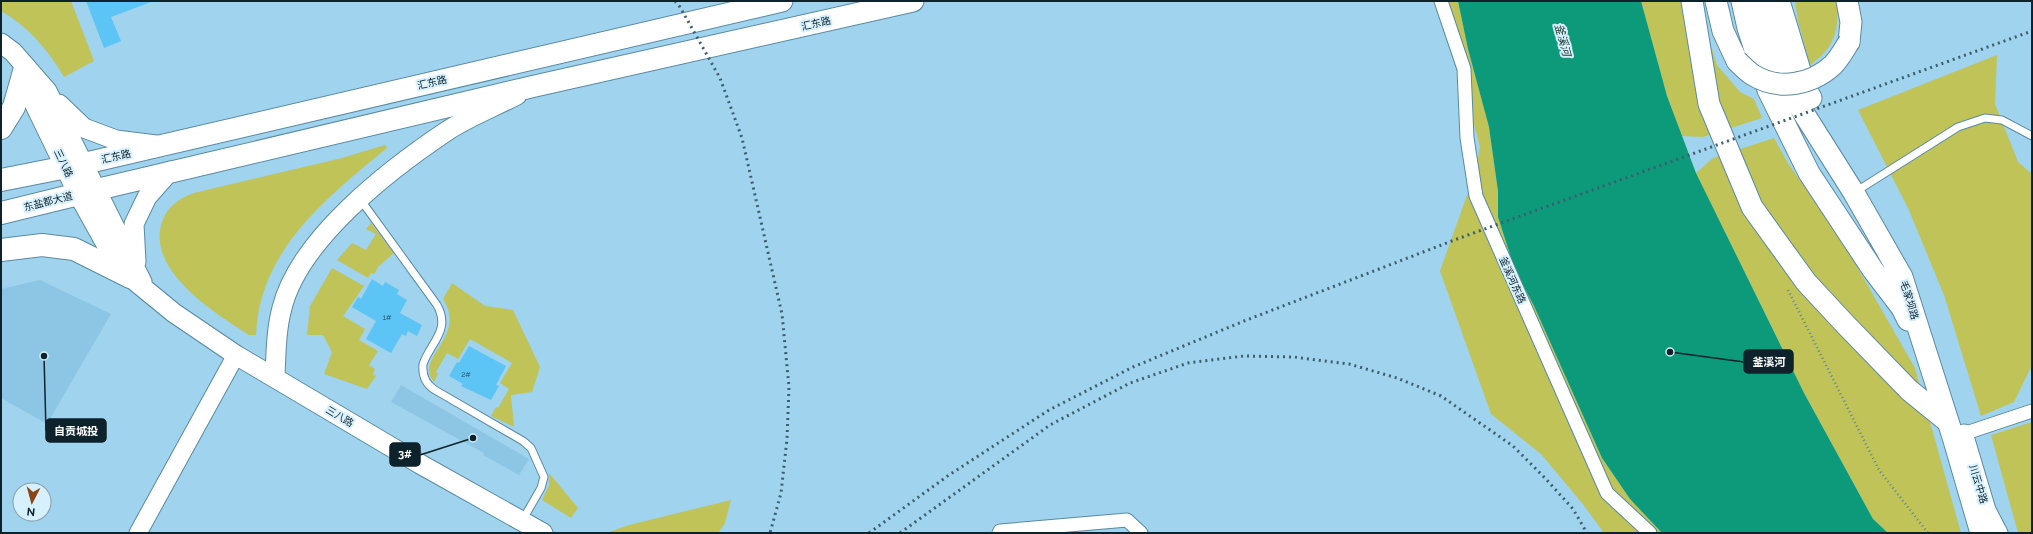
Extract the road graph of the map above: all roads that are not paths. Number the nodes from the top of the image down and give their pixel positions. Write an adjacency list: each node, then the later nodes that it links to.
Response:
1 (782, 1): 18 (main road, 汇东路)
2 (913, 1): 13 (main road, 汇东路)
3 (1441, 1): 38 (street, 釜溪河东路)
4 (1692, 1): 32 (main road)
5 (1716, 1): 10 (main road, bridge)
6 (1742, 1): 29 (main road)
7 (1758, 1): 14 (main road)
8 (1779, 1): 14 (main road, 毛家坝路)
9 (1786, 1): 14 (main road)
10 (1847, 1)
11 (1, 44): 12 (main road, 三八路)
12 (25, 68): 15 (main road, 三八路); 16 (highway); 19 (main road, 三八路)
13 (535, 86): 20 (main road, 汇东路); 24 (main road)
14 (1797, 88): 22 (main road, 毛家坝路); 29 (main road, 毛家坝路)
15 (47, 91): 18 (main road); 19 (main road, 三八路)
16 (1, 128)
17 (2032, 136): 22 (lane)
18 (159, 146): 19 (main road, 汇东路)
19 (74, 165): 21 (highway); 23 (main road, 三八路)
20 (170, 171): 23 (main road, 汇东路); 27 (main road)
21 (1, 180)
22 (1863, 187): 32 (main road, 毛家坝路)
23 (86, 192): 25 (highway, 东盐都大道); 27 (main road, 三八路)
24 (359, 199): 30 (main road); 33 (lane)
25 (1, 213)
26 (1, 250): 27 (highway)
27 (137, 279): 28 (main road, 三八路)
28 (236, 355): 30 (main road, 三八路); 34 (street)
29 (1927, 357): 32 (main road, 毛家坝路)
30 (275, 377): 33 (main road, 三八路)
31 (2032, 410): 32 (street)
32 (1954, 430): 39 (main road, 毛家坝路); 40 (street, 川云中路)
33 (522, 521): 35 (main road, 三八路)
34 (138, 533)
35 (543, 533)
36 (999, 533): 37 (street)
37 (1141, 533)
38 (1650, 533)
39 (1981, 533)
40 (1999, 533)

